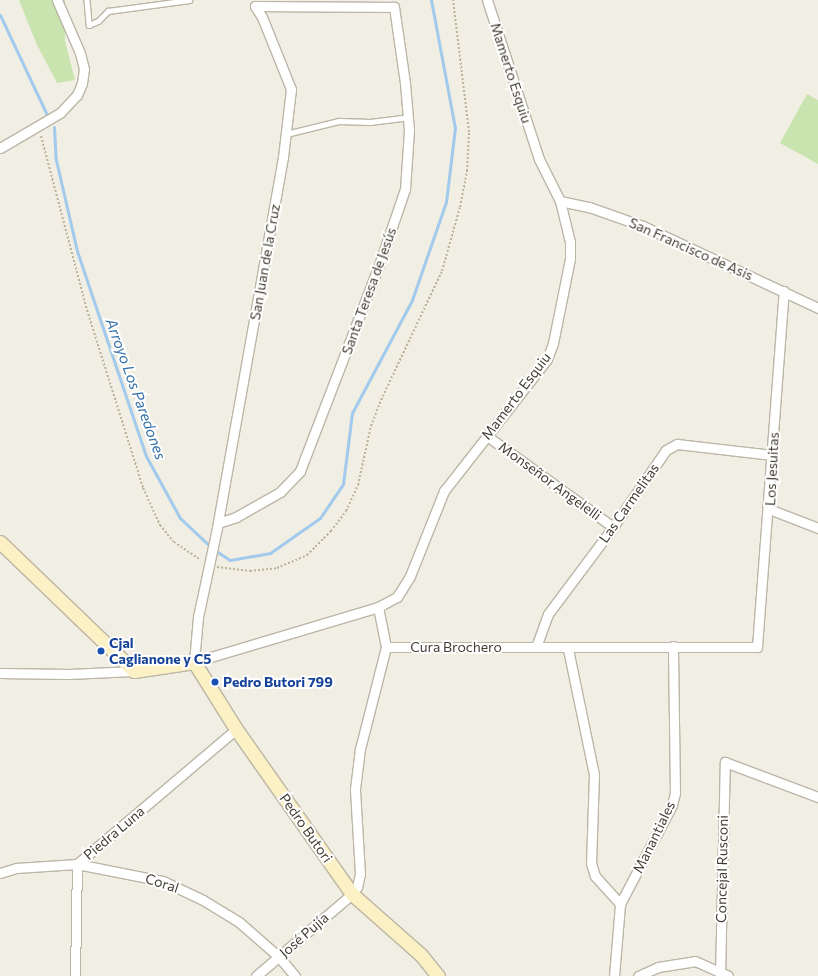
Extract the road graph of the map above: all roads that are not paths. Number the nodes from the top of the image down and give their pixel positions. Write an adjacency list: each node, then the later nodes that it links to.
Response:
1 (57, 0): 8 (street)
2 (87, 0): 3 (lane)
3 (189, 0)
4 (487, 0): 9 (street, Mamerto Esquiu)
5 (254, 3): 6 (street, Santa Teresa de Jesús); 7 (street, San Juan de la Cruz)
6 (408, 117): 7 (lane); 15 (street, Santa Teresa de Jesús)
7 (286, 134): 15 (street, San Juan de la Cruz)
8 (0, 148)
9 (560, 201): 10 (street, San Francisco de Asis); 12 (street, Mamerto Esquiu)
10 (784, 291): 11 (street, San Francisco de Asis); 13 (street, Los Jesuitas)
11 (818, 308)
12 (487, 436): 16 (street, Monseñor Angelelli); 19 (street, Mamerto Esquiu)
13 (772, 455): 14 (street, Los Jesuitas); 16 (street, Las Carmelitas)
14 (769, 509): 17 (street); 23 (street, Los Jesuitas)
15 (218, 523): 25 (street, San Juan de la Cruz)
16 (613, 527): 22 (street, Las Carmelitas)
17 (818, 528)
18 (0, 542): 26 (street)
19 (378, 607): 20 (street); 25 (street)
20 (386, 646): 22 (street, Cura Brochero); 32 (street)
21 (674, 646): 23 (street, Cura Brochero); 24 (street, Cura Brochero); 33 (street, Manantiales)
22 (536, 647): 24 (street, Cura Brochero)
23 (757, 647)
24 (568, 648): 33 (street)
25 (194, 662): 26 (street); 28 (street, Pedro Butori)
26 (134, 671): 27 (street)
27 (0, 673)
28 (236, 729): 30 (street, Piedra Luna); 32 (street, Pedro Butori)
29 (818, 797): 35 (street, Concejal Rusconi)
30 (77, 864): 31 (street, Coral); 34 (street, Coral); 36 (street, Piedra Luna)
31 (0, 873)
32 (352, 894): 34 (street, José Pujía); 39 (street, Pedro Butori)
33 (620, 904): 40 (street, Manantiales)
34 (279, 957): 37 (street, José Pujía); 38 (street, Coral)
35 (723, 974): 41 (street)
36 (75, 976)
37 (256, 976)
38 (295, 976)
39 (438, 976)
40 (614, 976)
41 (638, 976)

